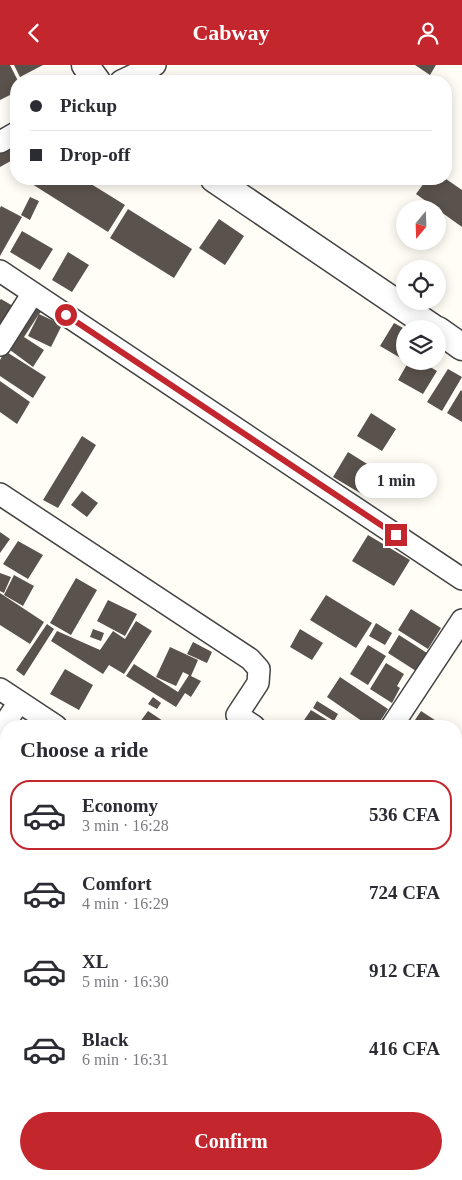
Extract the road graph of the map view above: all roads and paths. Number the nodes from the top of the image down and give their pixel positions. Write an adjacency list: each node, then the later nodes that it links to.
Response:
1 (155, 65): 2 (street)
2 (134, 75)
3 (223, 185): 6 (street)
4 (0, 271): 5 (street)
5 (33, 293): 8 (street); 11 (street)
6 (421, 320)
7 (446, 337): 9 (street)
8 (0, 345)
9 (462, 347)
10 (0, 494): 17 (street)
11 (462, 579)
12 (462, 620): 18 (street)
13 (0, 689): 14 (street)
14 (19, 701): 15 (street); 16 (street)
15 (7, 720)
16 (47, 720)
17 (241, 720)
18 (396, 720)

